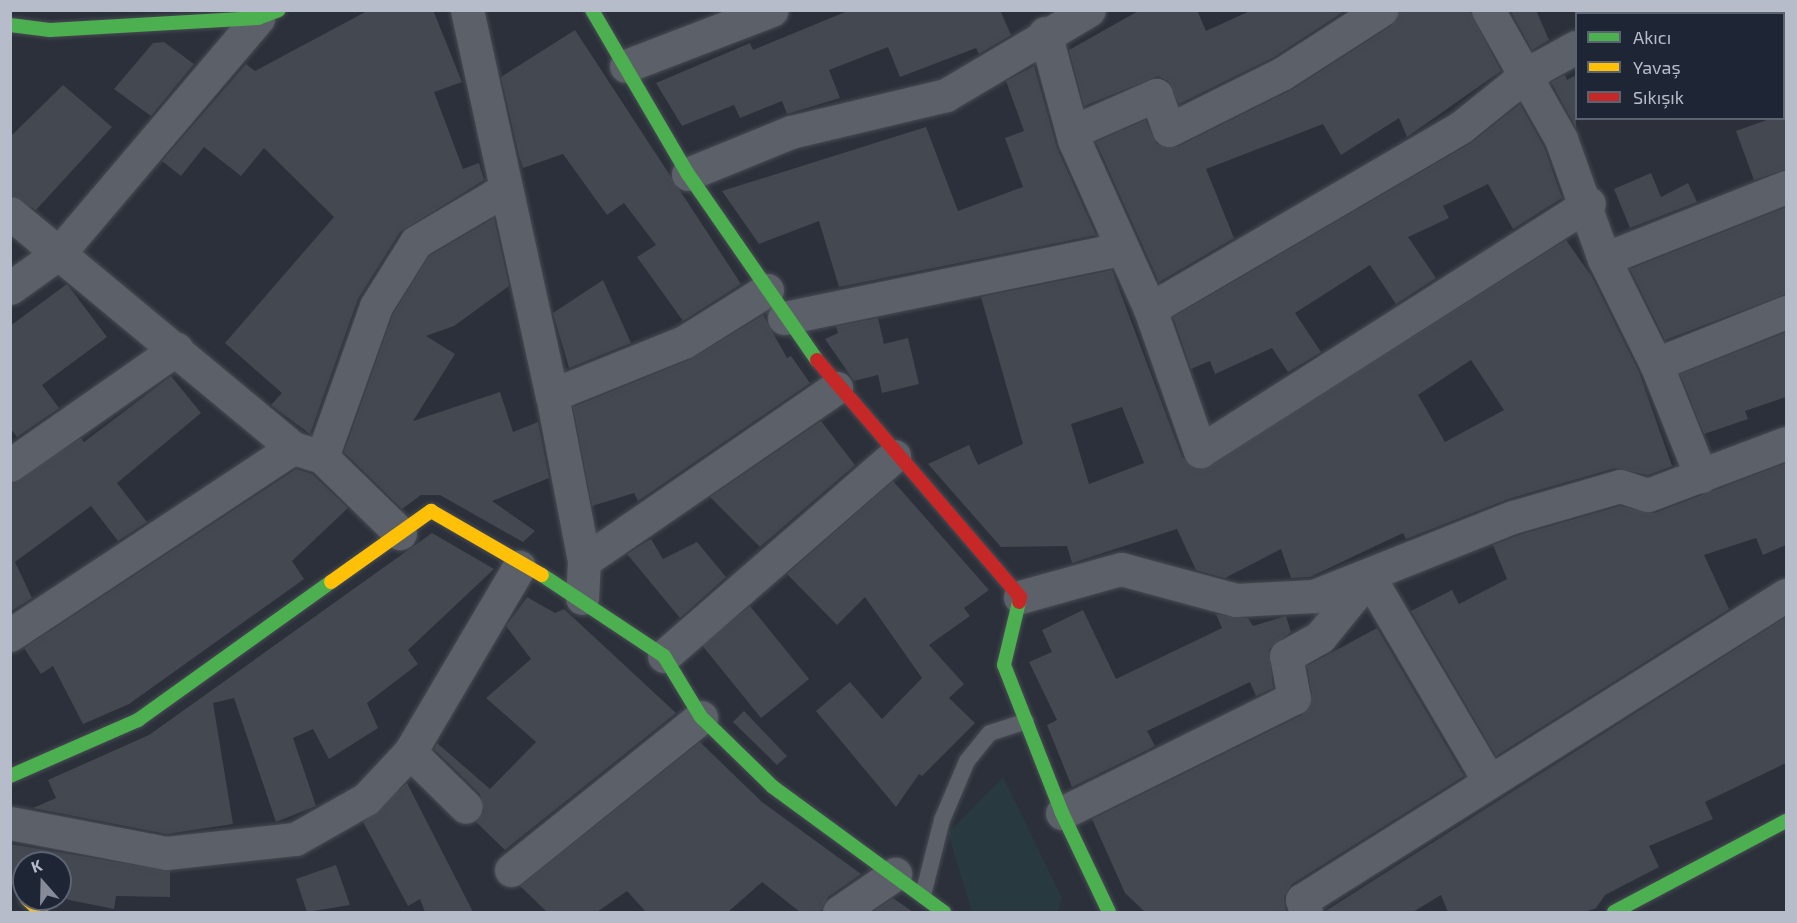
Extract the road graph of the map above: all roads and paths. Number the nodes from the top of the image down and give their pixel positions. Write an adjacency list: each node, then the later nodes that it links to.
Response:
1 (467, 10): 16 (street)
2 (592, 10): 11 (street)
3 (772, 10): 11 (street)
4 (1089, 10): 9 (street)
5 (1381, 10): 13 (street)
6 (1488, 10): 12 (street)
7 (269, 14): 8 (street); 20 (street)
8 (10, 25)
9 (1045, 33): 13 (street); 14 (street)
10 (1575, 48): 12 (street)
11 (626, 66): 14 (street)
12 (1527, 74): 17 (street); 24 (street)
13 (1072, 132): 19 (street)
14 (688, 174): 23 (street)
15 (1786, 187): 21 (street)
16 (506, 189): 30 (street); 32 (street)
17 (1588, 203): 21 (street); 24 (street)
18 (10, 213): 20 (street)
19 (1120, 249): 24 (street); 26 (street)
20 (59, 253): 22 (street); 27 (street)
21 (1604, 259): 28 (street)
22 (10, 288)
23 (767, 290): 26 (street); 30 (street)
24 (1150, 309)
25 (1786, 312): 28 (street)
26 (784, 318): 29 (street)
27 (176, 349): 32 (street); 34 (street)
28 (1656, 364): 35 (street)
29 (836, 388): 33 (street); 37 (street)
30 (552, 395): 37 (street)
31 (1786, 443): 35 (street)
32 (308, 453): 36 (street); 43 (street)
33 (894, 456): 41 (street); 44 (street)
34 (10, 465)
35 (1701, 476): 39 (street)
36 (400, 533): 38 (street); 48 (street)
37 (584, 561): 42 (street)
38 (519, 567): 42 (street); 47 (street)
39 (1369, 577): 41 (street); 49 (street); 51 (street)
40 (1786, 595): 49 (street)
41 (1020, 597): 46 (street)
42 (582, 598): 44 (street)
43 (10, 635)
44 (664, 656): 45 (street)
45 (701, 717): 54 (street); 55 (street)
46 (1026, 721): 51 (street); 56 (lane)
47 (410, 752): 50 (street); 53 (street)
48 (10, 776)
49 (1488, 779): 60 (street)
50 (466, 807)
51 (1062, 813): 57 (street)
52 (1786, 821): 61 (street)
53 (10, 823)
54 (511, 870)
55 (896, 874): 56 (street); 58 (street)
56 (923, 896): 59 (street)
57 (1104, 911)
58 (839, 912)
59 (944, 912)
60 (1306, 912)
61 (1614, 912)

